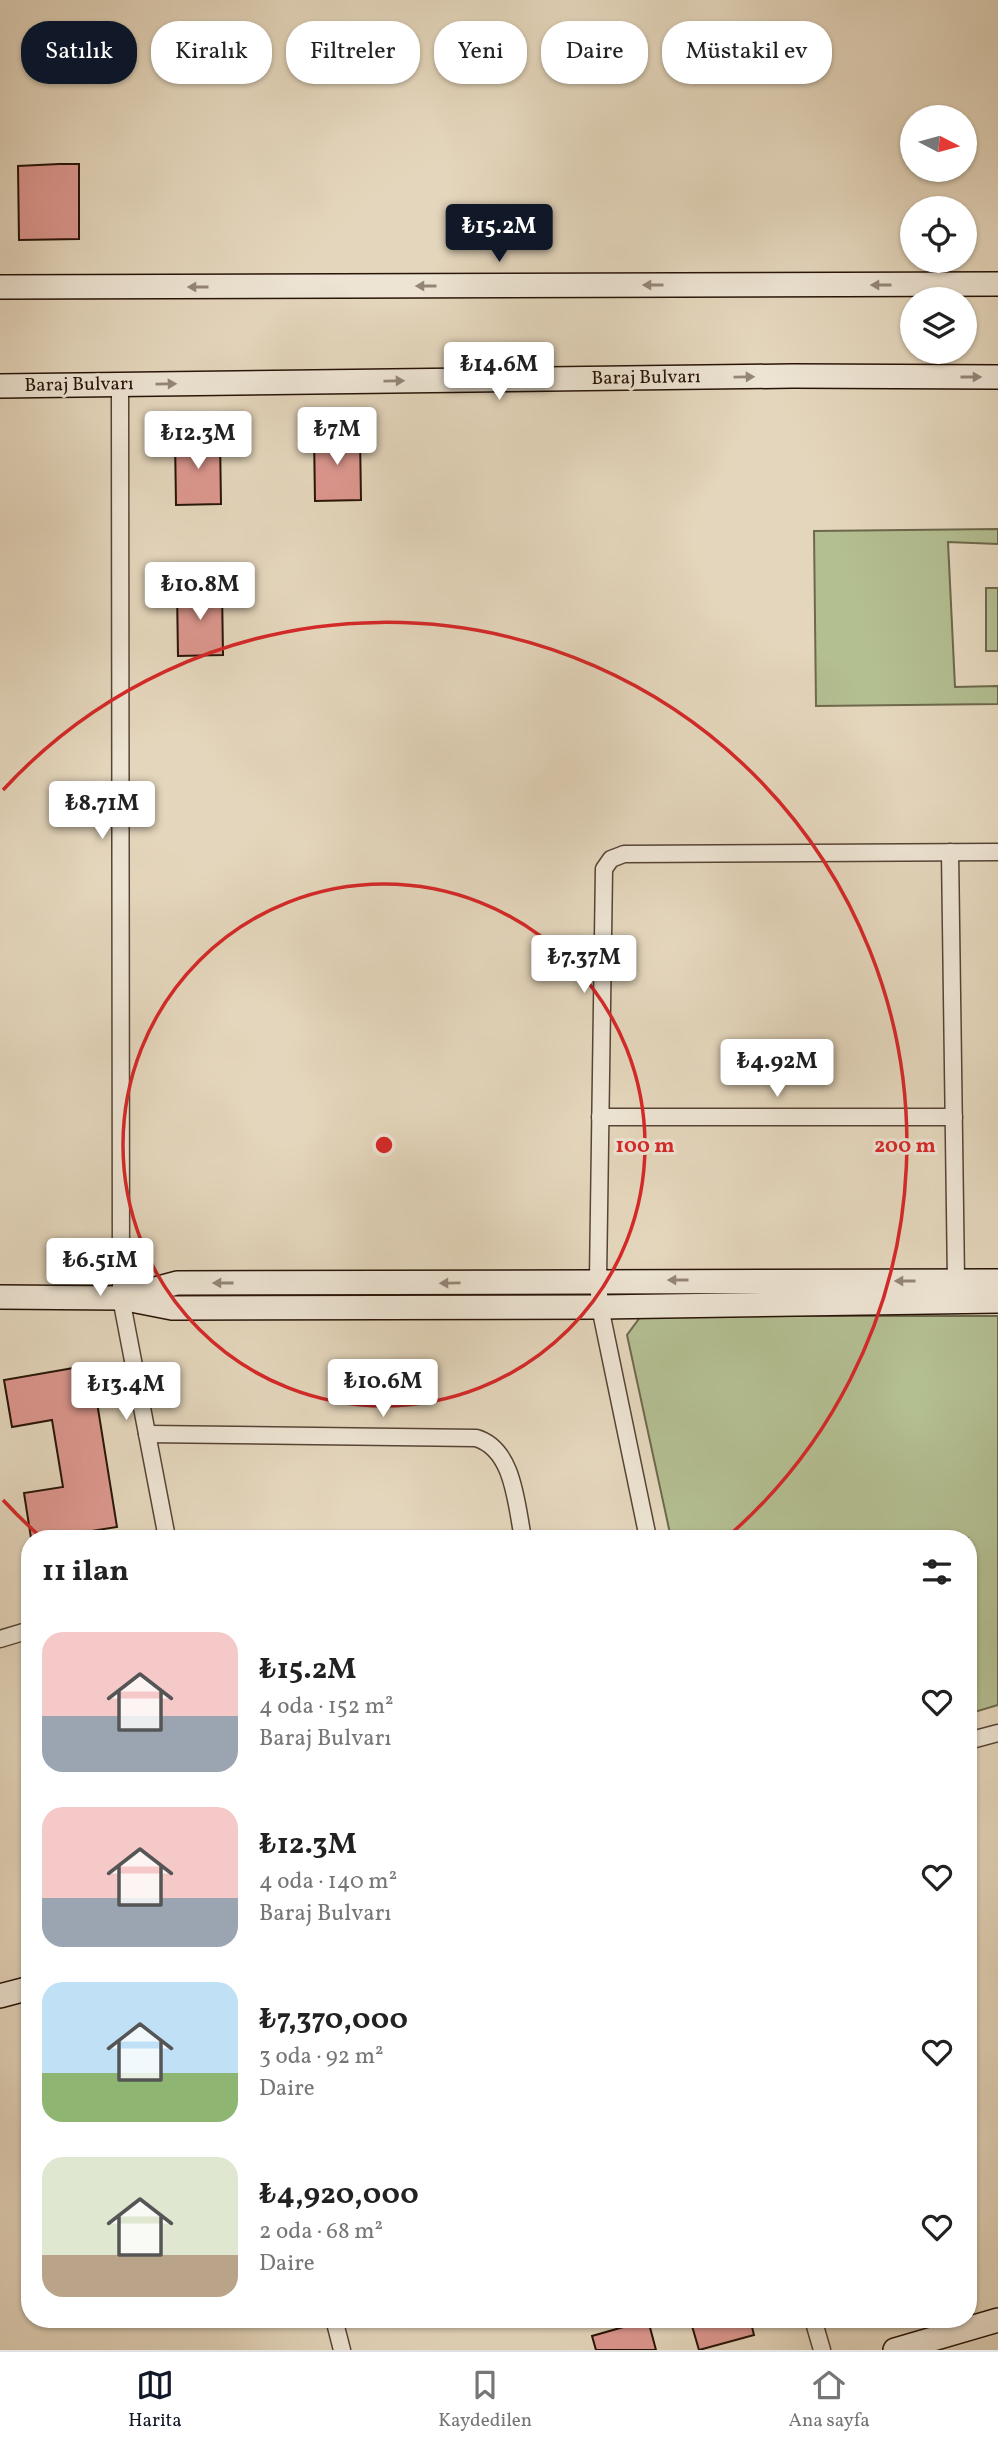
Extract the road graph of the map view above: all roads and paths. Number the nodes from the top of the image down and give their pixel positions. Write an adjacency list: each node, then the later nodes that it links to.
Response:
1 (998, 284): 2 (main road, one-way to 2)
2 (0, 287)
3 (998, 377): 4 (main road, Baraj Bulvarı, one-way to 3)
4 (120, 384): 5 (main road, Baraj Bulvarı); 14 (street)
5 (0, 386)
6 (950, 852): 7 (street); 8 (street); 9 (street)
7 (998, 852)
8 (600, 1117): 9 (street); 10 (street)
9 (954, 1118): 11 (street)
10 (597, 1280): 11 (main road, one-way to 10); 14 (main road, one-way to 14); 16 (street)
11 (956, 1281): 12 (main road)
12 (998, 1281)
13 (0, 1297): 14 (main road)
14 (121, 1298): 16 (main road); 17 (street)
15 (998, 1301): 16 (main road)
16 (600, 1307): 20 (street)
17 (147, 1434): 18 (street); 19 (street)
18 (165, 1530)
19 (521, 1530)
20 (646, 1530)
21 (21, 1633): 22 (street)
22 (0, 1639)
23 (998, 1733): 24 (street)
24 (977, 1739)
25 (21, 1990): 26 (main road)
26 (0, 1996)
27 (998, 2320): 28 (main road)
28 (977, 2326)
29 (336, 2328): 32 (street)
30 (816, 2328): 33 (street)
31 (971, 2328): 34 (main road)
32 (342, 2350)
33 (822, 2350)
34 (895, 2350)

